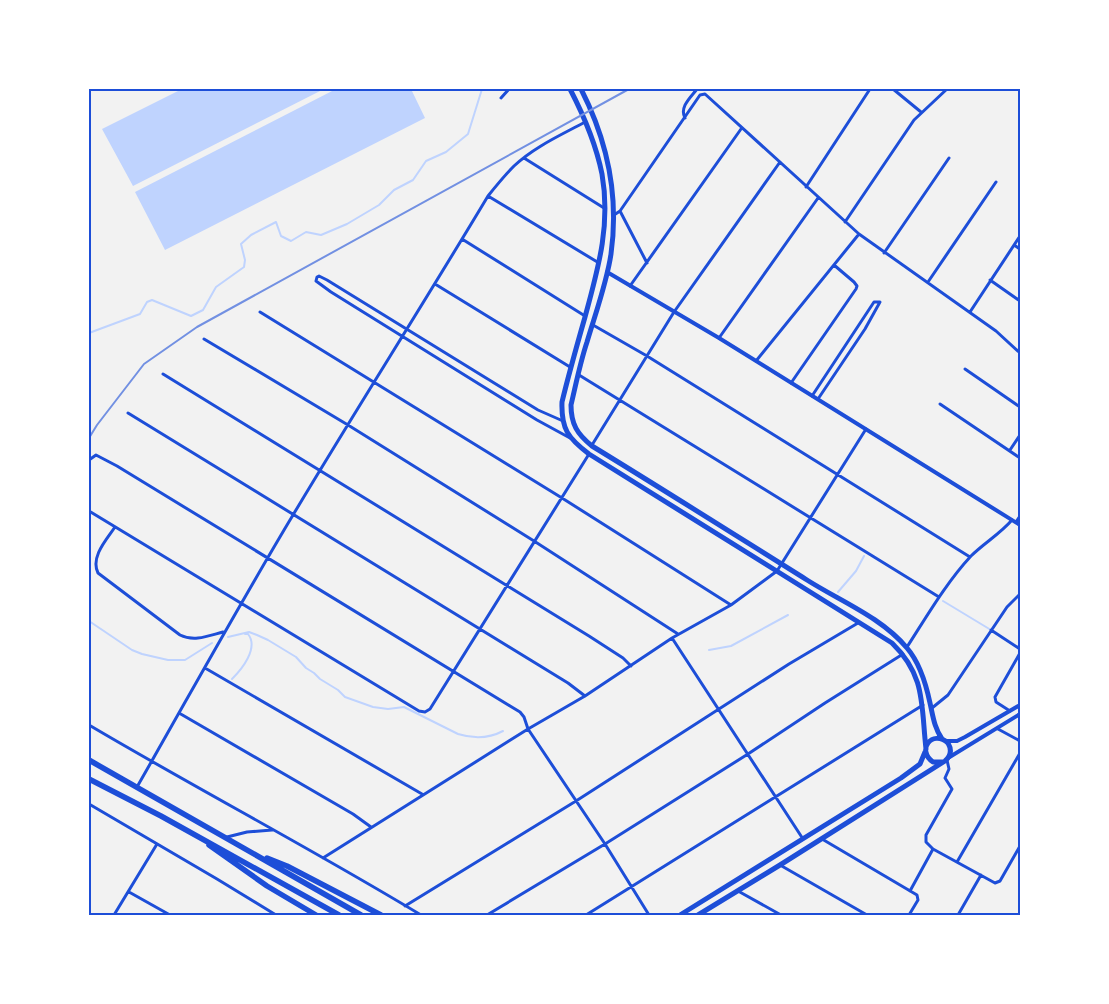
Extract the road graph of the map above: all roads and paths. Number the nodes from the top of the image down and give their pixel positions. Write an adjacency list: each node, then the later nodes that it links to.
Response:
1 (508, 89): 8 (street)
2 (570, 89): 11 (main road)
3 (581, 89): 22 (main road)
4 (697, 89): 10 (street)
5 (870, 89): 17 (street)
6 (893, 89): 9 (street)
7 (947, 89): 9 (street)
8 (501, 98)
9 (921, 112): 23 (street)
10 (685, 118): 12 (street); 21 (street)
11 (586, 122): 13 (street); 20 (main road)
12 (742, 129): 15 (street); 30 (street)
13 (524, 158): 18 (street); 20 (street)
14 (949, 158): 29 (street)
15 (780, 162): 17 (street); 40 (street)
16 (996, 182): 35 (street)
17 (806, 187): 19 (street)
18 (488, 196): 26 (street); 31 (street)
19 (818, 198): 23 (street); 48 (street)
20 (605, 208): 31 (main road)
21 (620, 211): 22 (street); 30 (street)
22 (614, 215): 33 (main road)
23 (845, 222): 24 (street)
24 (859, 234): 29 (street); 32 (street)
25 (1020, 236): 27 (street)
26 (462, 239): 36 (street); 42 (street)
27 (1014, 245): 28 (street); 34 (street)
28 (1020, 249)
29 (884, 253): 35 (street)
30 (647, 263): 37 (street)
31 (600, 264): 42 (main road)
32 (834, 265): 55 (street); 64 (street)
33 (607, 272): 37 (street); 43 (main road)
34 (990, 280): 38 (street); 41 (street)
35 (928, 282): 41 (street)
36 (435, 284): 46 (street); 57 (street)
37 (630, 286): 40 (street)
38 (1020, 300)
39 (260, 312): 63 (street)
40 (674, 312): 48 (street); 53 (street)
41 (970, 312): 52 (street)
42 (585, 316): 50 (main road)
43 (592, 324): 51 (main road); 53 (street)
44 (859, 325): 45 (street); 45 (street); 54 (street)
45 (865, 329): 56 (street)
46 (407, 330): 47 (street); 47 (street); 60 (street)
47 (402, 336): 62 (street); 63 (street)
48 (719, 338): 55 (street)
49 (204, 339): 72 (street)
50 (578, 343): 51 (main road); 57 (main road)
51 (586, 344): 61 (main road)
52 (1020, 353)
53 (647, 356): 67 (street); 82 (street)
54 (836, 359): 56 (street); 65 (street)
55 (756, 361): 64 (street)
56 (842, 363): 66 (street)
57 (571, 367): 71 (main road)
58 (965, 369): 69 (street)
59 (163, 374): 81 (street)
60 (480, 375): 62 (street); 71 (street)
61 (579, 375): 67 (street); 76 (main road)
62 (475, 381): 75 (street)
63 (374, 382): 72 (street); 83 (street)
64 (791, 383): 65 (street)
65 (812, 396): 66 (street)
66 (818, 399): 73 (street)
67 (620, 400): 76 (street); 87 (street)
68 (940, 404): 77 (street)
69 (1020, 407)
70 (128, 413): 85 (street)
71 (563, 421): 75 (main road)
72 (348, 425): 81 (street); 90 (street)
73 (866, 429): 82 (street); 88 (street)
74 (1020, 435): 77 (street)
75 (570, 438): 78 (main road)
76 (592, 446): 91 (main road)
77 (1010, 450): 79 (street)
78 (589, 454): 83 (street); 92 (main road)
79 (1020, 458)
80 (89, 460): 96 (street)
81 (321, 470): 85 (street); 99 (street)
82 (838, 474): 87 (street); 95 (street)
83 (562, 498): 90 (street); 103 (street)
84 (89, 511): 89 (street)
85 (293, 514): 96 (street); 105 (street)
86 (1020, 516): 88 (street)
87 (811, 518): 97 (street); 101 (street)
88 (1016, 522): 95 (street)
89 (115, 527): 102 (street); 107 (street)
90 (534, 541): 99 (street); 108 (street)
91 (745, 542): 92 (main road); 93 (main road)
92 (741, 548): 94 (main road)
93 (757, 550): 94 (main road); 97 (main road)
94 (753, 555): 98 (main road)
95 (970, 557): 101 (street)
96 (268, 558): 102 (street); 116 (street)
97 (781, 563): 98 (street); 110 (main road)
98 (777, 571): 103 (street); 104 (main road)
99 (508, 586): 105 (street); 114 (street)
100 (1019, 596): 106 (street)
101 (939, 597): 110 (street)
102 (241, 604): 107 (street); 116 (street)
103 (731, 605): 108 (street)
104 (858, 623): 113 (main road); 120 (street)
105 (480, 628): 116 (street); 117 (street)
106 (991, 630): 111 (street); 121 (street)
107 (223, 632): 115 (street)
108 (678, 634): 109 (street)
109 (672, 638): 114 (street); 120 (street)
110 (907, 647): 121 (main road)
111 (1020, 649)
112 (1020, 653): 122 (street)
113 (904, 654): 118 (main road); 132 (street)
114 (631, 666): 117 (street)
115 (205, 668): 123 (street); 138 (street)
116 (452, 672): 126 (street)
117 (585, 696): 126 (street)
118 (923, 705): 130 (main road); 139 (street)
119 (1020, 705): 122 (street)
120 (720, 709): 132 (street); 140 (street)
121 (931, 709): 128 (main road)
122 (1010, 712): 128 (street)
123 (179, 713): 135 (street); 142 (street)
124 (1020, 714): 127 (street)
125 (89, 725): 135 (street)
126 (528, 729): 138 (street); 140 (street)
127 (998, 729): 129 (street); 134 (street)
128 (944, 740): 130 (main road); 134 (main road)
129 (1020, 741)
130 (926, 750): 134 (main road); 146 (main road)
131 (1020, 753): 154 (street)
132 (748, 754): 139 (street); 149 (street)
133 (89, 760): 137 (highway)
134 (946, 760): 147 (main road); 151 (street)
135 (151, 762): 137 (street); 143 (street)
136 (89, 779): 144 (highway)
137 (137, 787): 145 (highway)
138 (422, 794): 142 (street)
139 (776, 797): 146 (street); 157 (street)
140 (576, 801): 149 (street); 161 (street)
141 (89, 804): 148 (street)
142 (372, 827): 153 (street)
143 (273, 830): 145 (street); 153 (street)
144 (198, 836): 165 (highway); 166 (highway)
145 (226, 838): 152 (highway)
146 (804, 839): 173 (main road)
147 (822, 839): 155 (main road); 159 (street)
148 (157, 844): 160 (street); 164 (street)
149 (606, 844): 157 (street); 170 (street)
150 (1020, 846): 156 (street)
151 (933, 849): 154 (street); 159 (street)
152 (249, 851): 167 (highway); 168 (highway)
153 (323, 858): 161 (street)
154 (957, 862): 156 (street)
155 (780, 865): 158 (main road); 176 (street)
156 (981, 876): 178 (street)
157 (631, 887): 171 (street); 172 (street)
158 (738, 891): 174 (main road); 175 (street)
159 (910, 891): 177 (street)
160 (128, 892): 162 (street); 163 (street)
161 (405, 906): 169 (street)
162 (114, 915)
163 (170, 915)
164 (276, 915)
165 (316, 915)
166 (339, 915)
167 (360, 915)
168 (382, 915)
169 (421, 915)
170 (487, 915)
171 (586, 915)
172 (649, 915)
173 (680, 915)
174 (698, 915)
175 (781, 915)
176 (867, 915)
177 (909, 915)
178 (959, 915)

